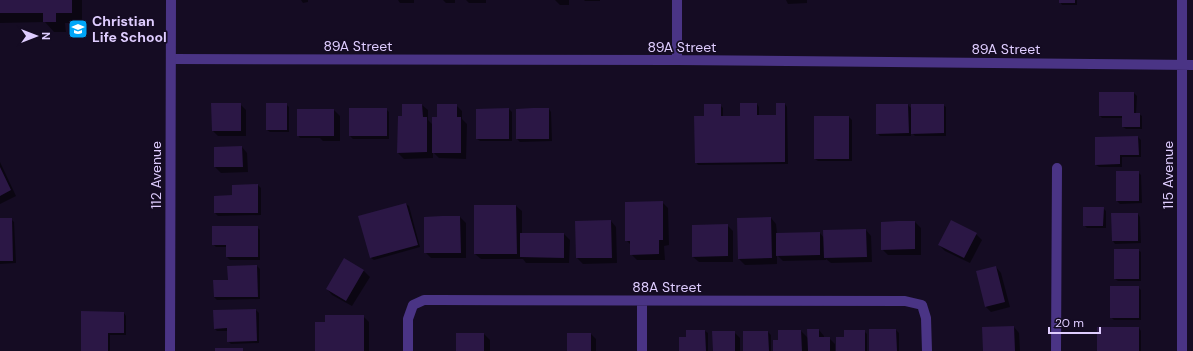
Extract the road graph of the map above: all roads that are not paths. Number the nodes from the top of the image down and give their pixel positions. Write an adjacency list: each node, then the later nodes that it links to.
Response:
1 (172, 0): 4 (street, 112 Avenue)
2 (678, 0): 5 (street)
3 (1182, 0): 6 (street, 115 Avenue)
4 (171, 59): 5 (street, 89A Street); 10 (street, 112 Avenue)
5 (678, 60): 6 (street, 89A Street)
6 (1182, 65): 7 (street, 89A Street); 15 (street, 115 Avenue)
7 (1193, 65)
8 (1057, 168): 14 (street)
9 (642, 301): 11 (street, 88A Street); 12 (street); 13 (street, 88A Street)
10 (170, 351)
11 (408, 351)
12 (642, 351)
13 (927, 351)
14 (1056, 351)
15 (1182, 351)

